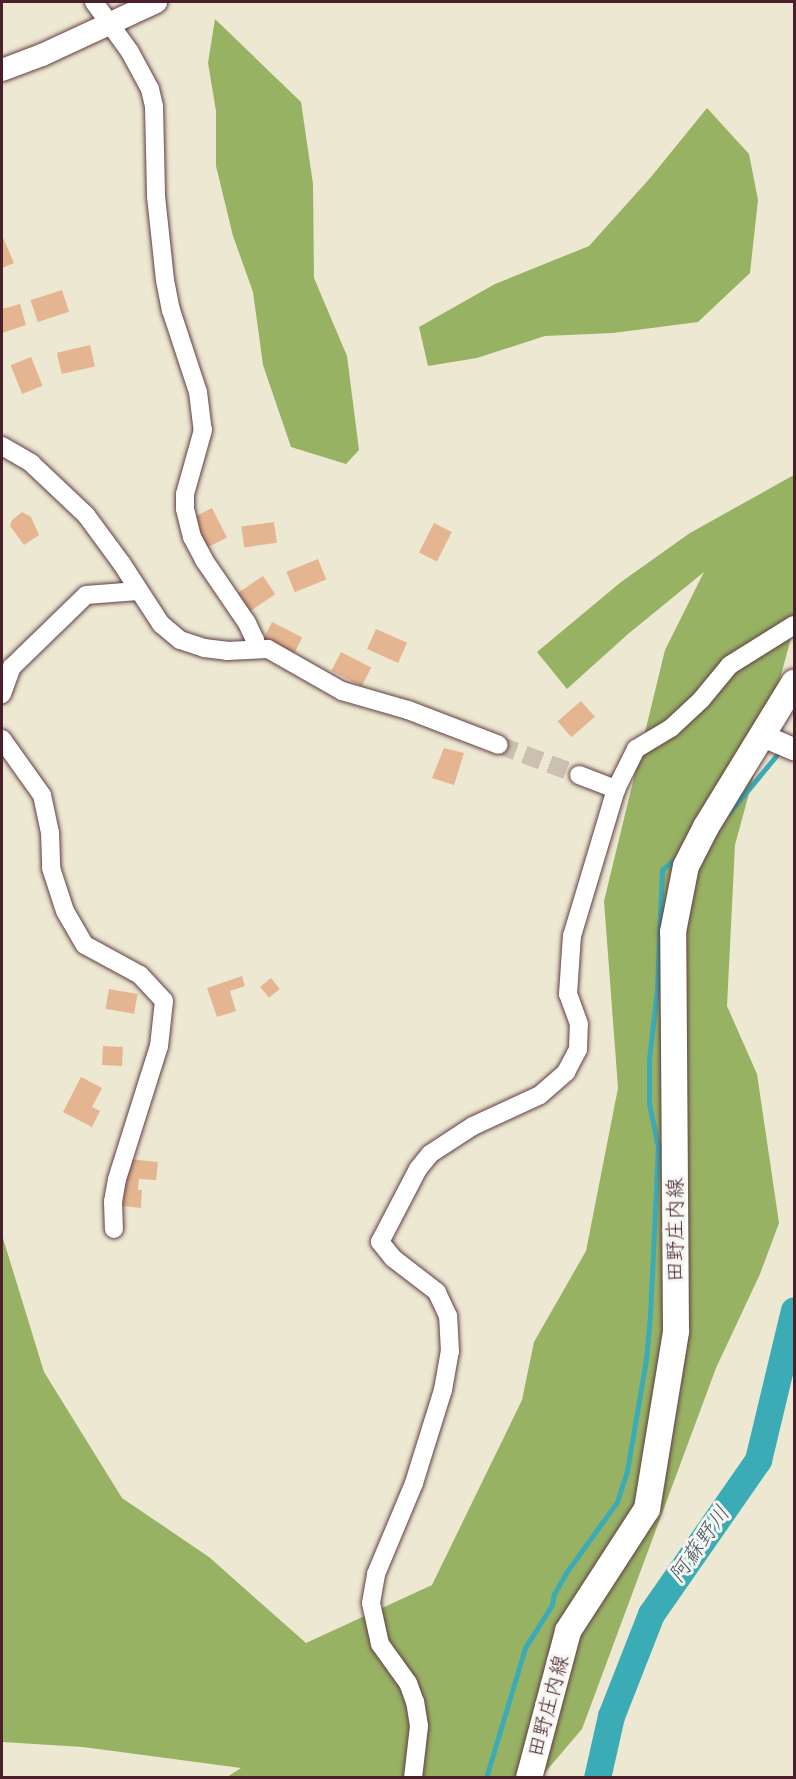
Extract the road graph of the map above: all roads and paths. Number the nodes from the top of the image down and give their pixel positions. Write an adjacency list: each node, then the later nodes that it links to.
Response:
1 (94, 2): 3 (street)
2 (156, 2): 3 (street)
3 (110, 23): 4 (street); 8 (street)
4 (2, 70)
5 (2, 446): 6 (street)
6 (138, 591): 8 (street); 10 (street)
7 (795, 625): 16 (street)
8 (257, 650): 13 (street)
9 (795, 683): 11 (main road, 田野庄内線)
10 (2, 694)
11 (763, 736): 14 (street); 19 (main road, 田野庄内線)
12 (2, 739): 17 (street)
13 (500, 745)
14 (795, 749)
15 (579, 775): 16 (street)
16 (616, 789): 18 (street)
17 (114, 1229)
18 (413, 1778)
19 (529, 1778)

